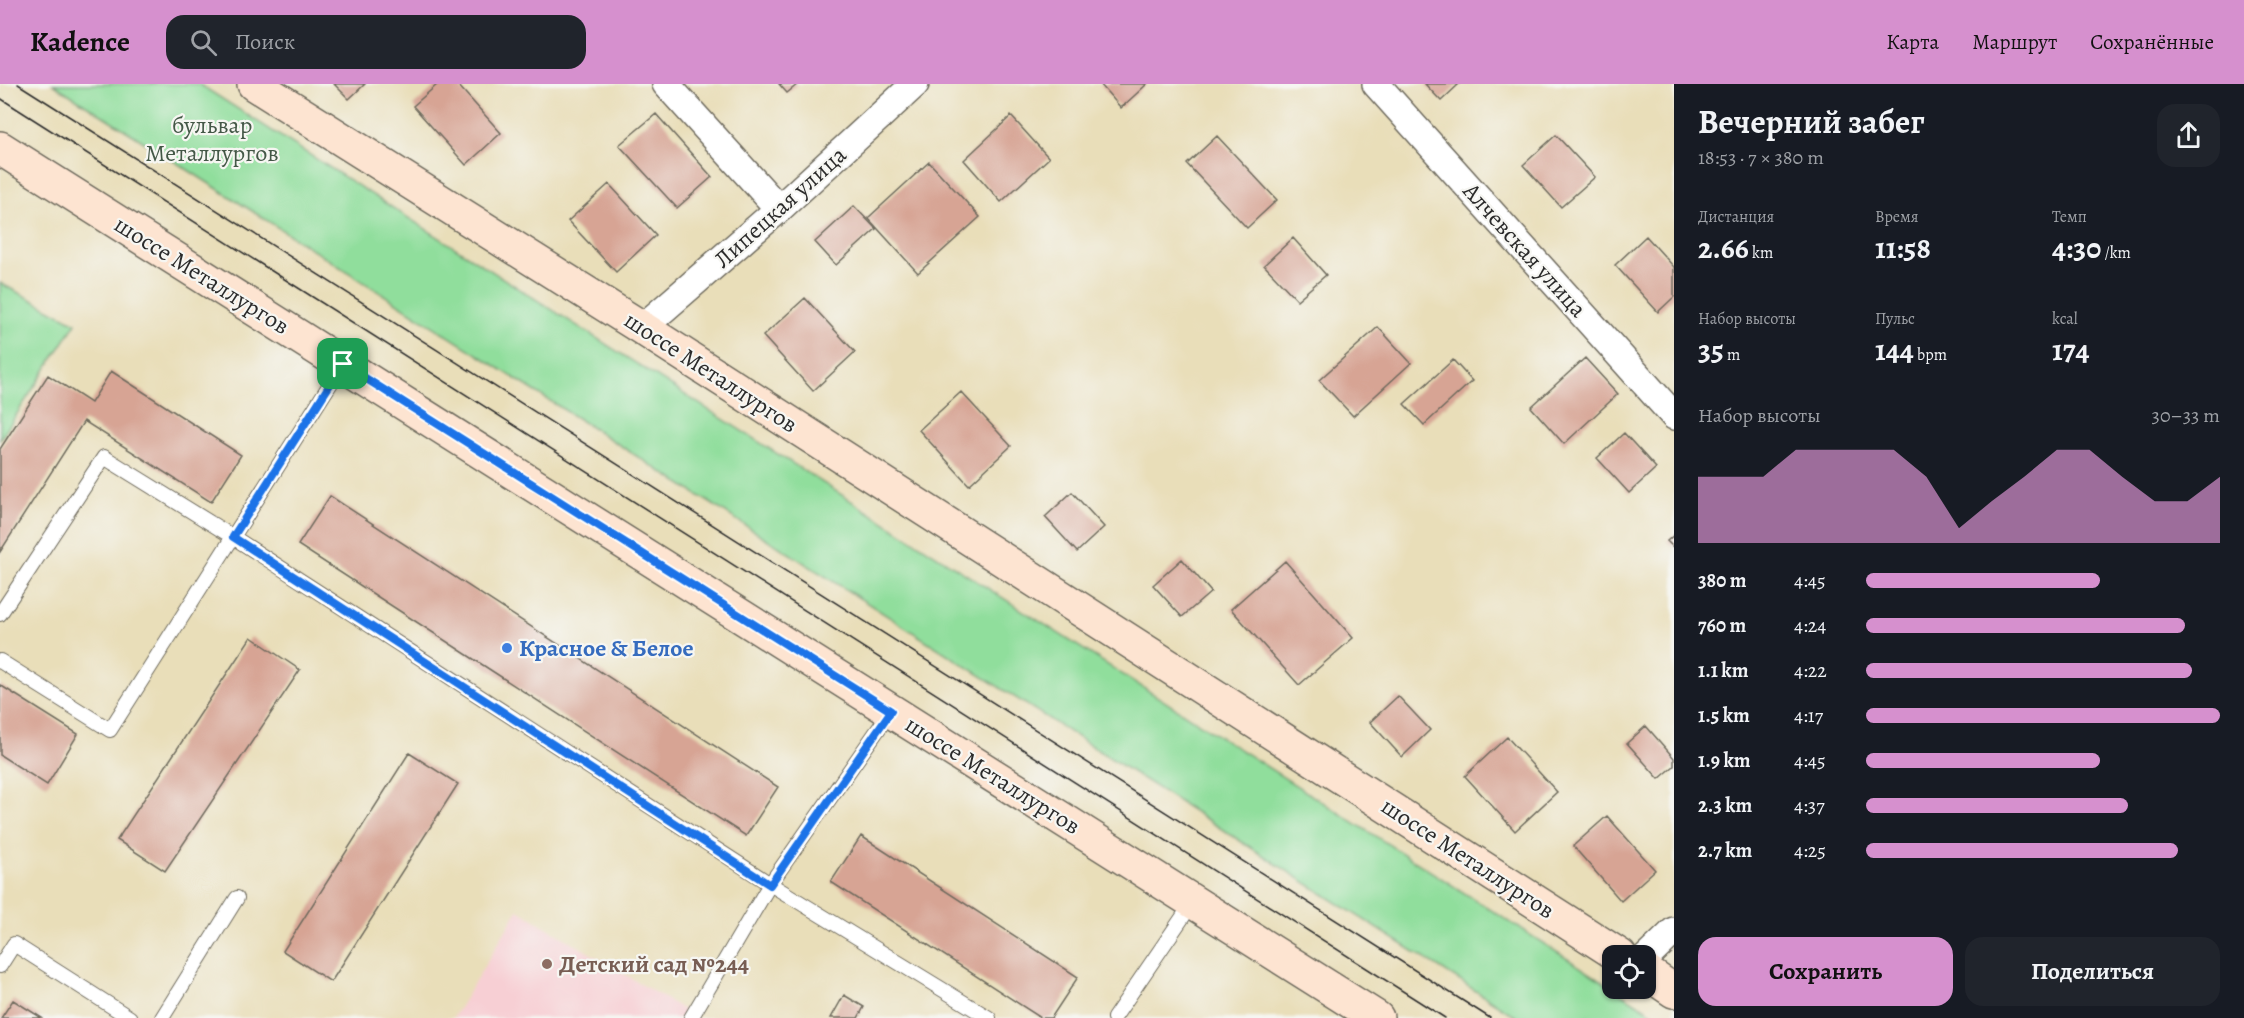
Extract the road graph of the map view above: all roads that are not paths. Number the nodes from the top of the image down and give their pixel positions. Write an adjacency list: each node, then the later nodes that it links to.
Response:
1 (254, 84): 7 (street, шоссе Металлургов)
2 (666, 84): 6 (street)
3 (915, 84): 6 (street, Липецкая улица)
4 (1376, 84): 9 (street, Алчевская улица)
5 (0, 148): 8 (street, шоссе Металлургов)
6 (779, 209): 7 (street, Липецкая улица)
7 (642, 327): 18 (street, шоссе Металлургов)
8 (343, 364): 10 (lane); 13 (street, шоссе Металлургов)
9 (1674, 416)
10 (233, 537): 11 (lane); 12 (lane); 14 (lane)
11 (0, 614)
12 (0, 661)
13 (891, 711): 14 (lane); 16 (street, шоссе Металлургов)
14 (770, 885): 25 (lane); 26 (lane)
15 (237, 898): 24 (lane)
16 (1193, 902): 27 (lane); 28 (street, шоссе Металлургов)
17 (1674, 931): 19 (street)
18 (1603, 945)
19 (1656, 948)
20 (0, 966): 23 (lane)
21 (1656, 979): 22 (street)
22 (1674, 992)
23 (130, 1018)
24 (162, 1018)
25 (691, 1018)
26 (988, 1018)
27 (1114, 1018)
28 (1377, 1018)

